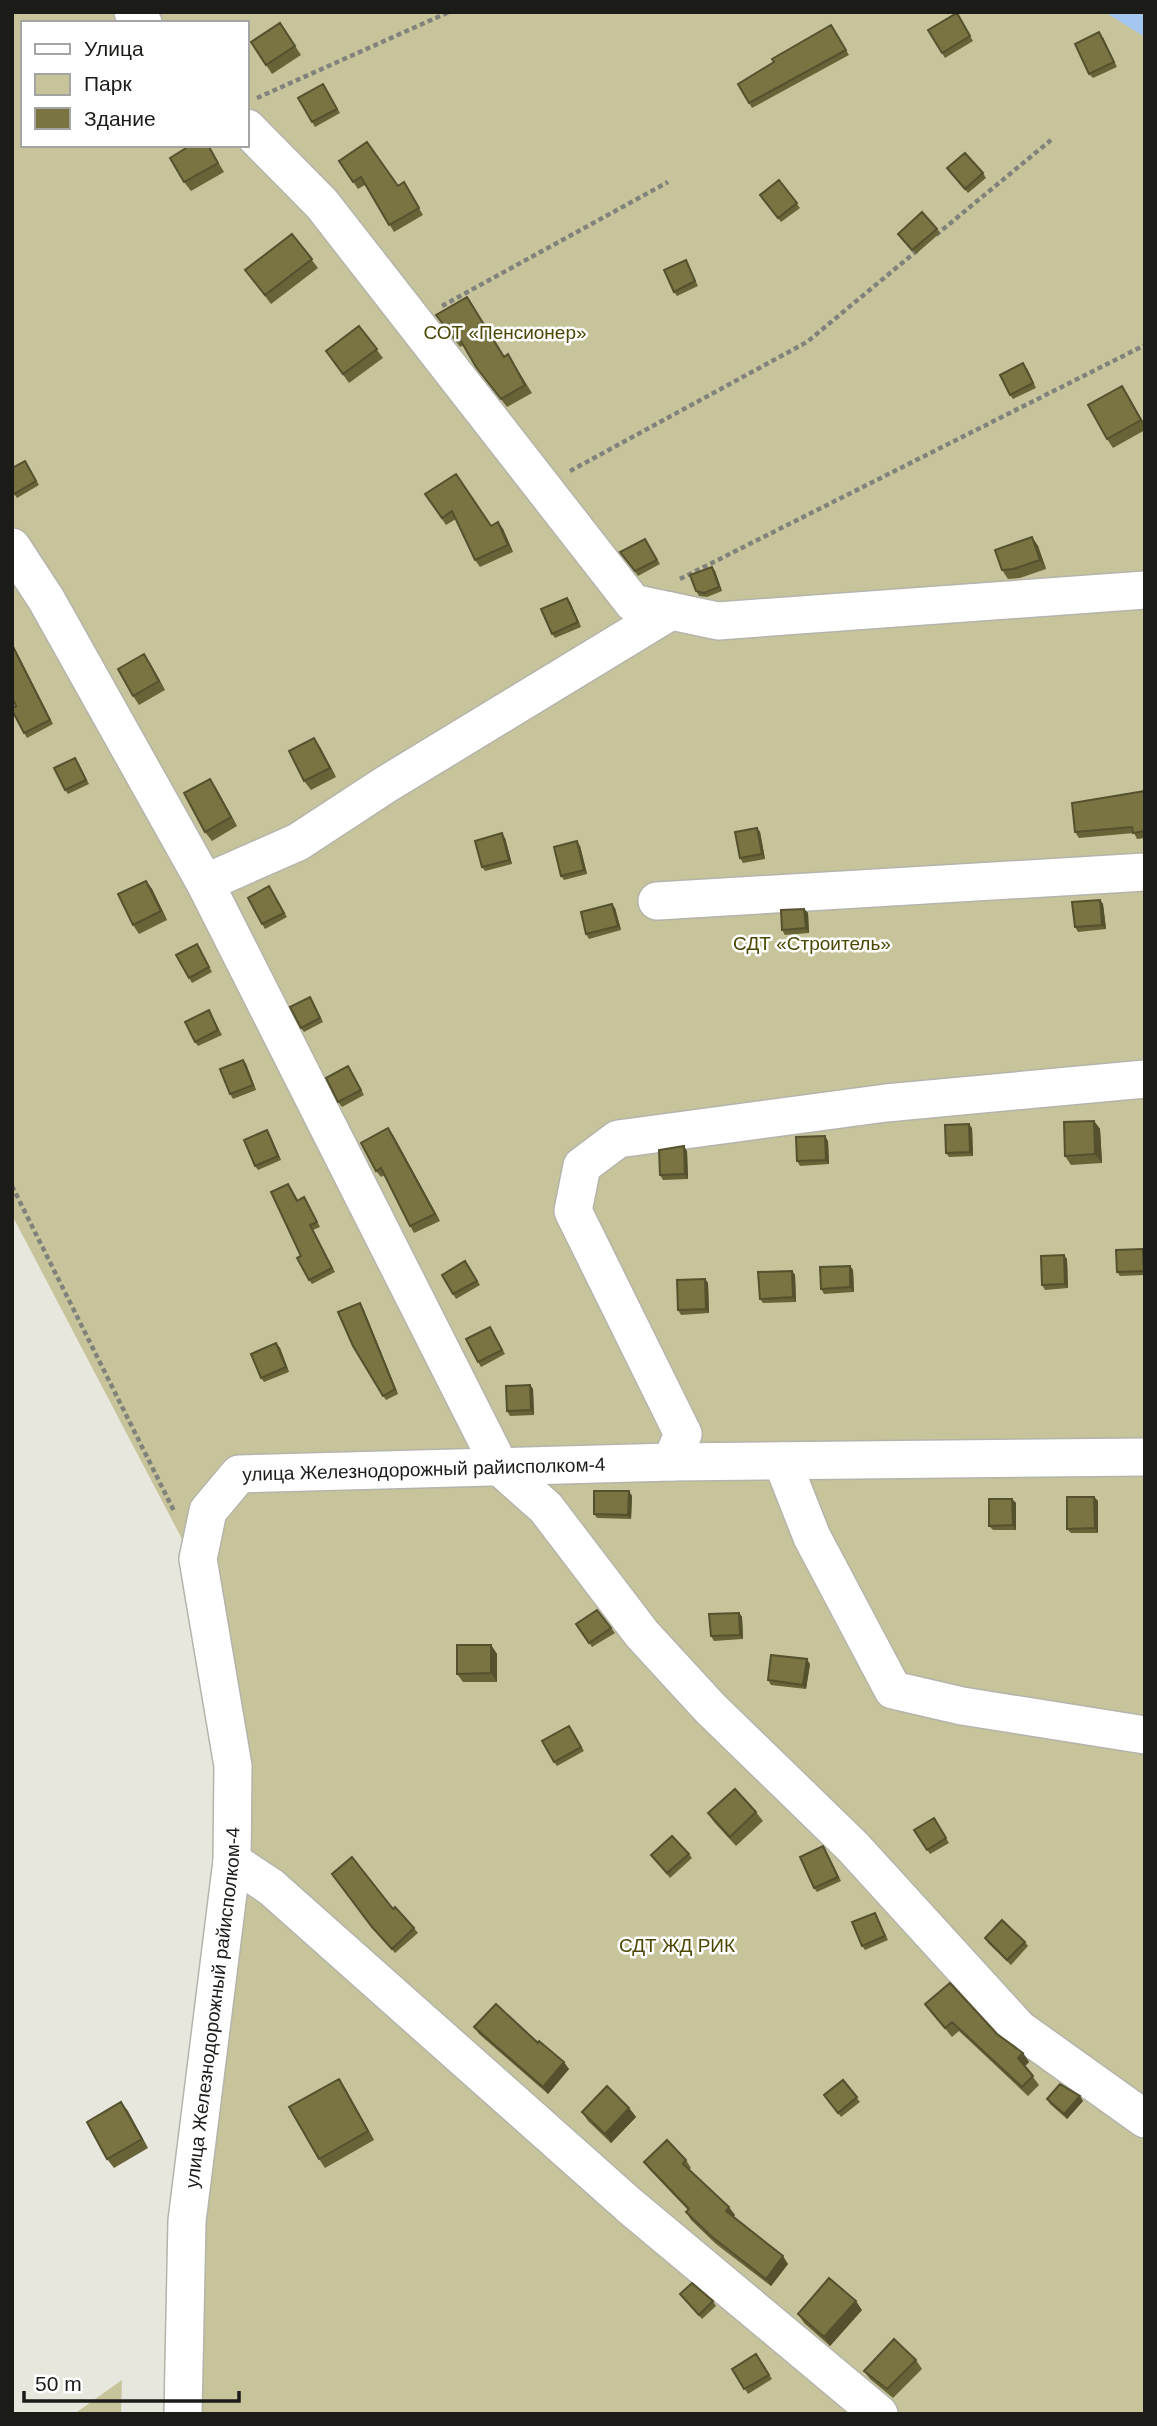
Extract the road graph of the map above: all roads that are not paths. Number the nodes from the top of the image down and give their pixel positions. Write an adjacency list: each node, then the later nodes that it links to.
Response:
1 (248, 129): 4 (street)
2 (12, 547): 6 (street)
3 (1145, 590): 4 (street)
4 (671, 611): 6 (street)
5 (1145, 872): 7 (street)
6 (205, 883): 10 (street)
7 (657, 901)
8 (1145, 1079): 12 (street)
9 (1145, 1457): 11 (street, улица Железнодорожный райисполком-4)
10 (496, 1460): 12 (street, улица Железнодорожный райисполком-4); 14 (street, улица Железнодорожный райисполком-4); 15 (street)
11 (782, 1461): 12 (street, улица Железнодорожный райисполком-4); 13 (street)
12 (671, 1462)
13 (1145, 1735)
14 (232, 1861): 16 (street, улица Железнодорожный райисполком-4); 17 (street)
15 (1145, 2119)
16 (183, 2414)
17 (879, 2414)

